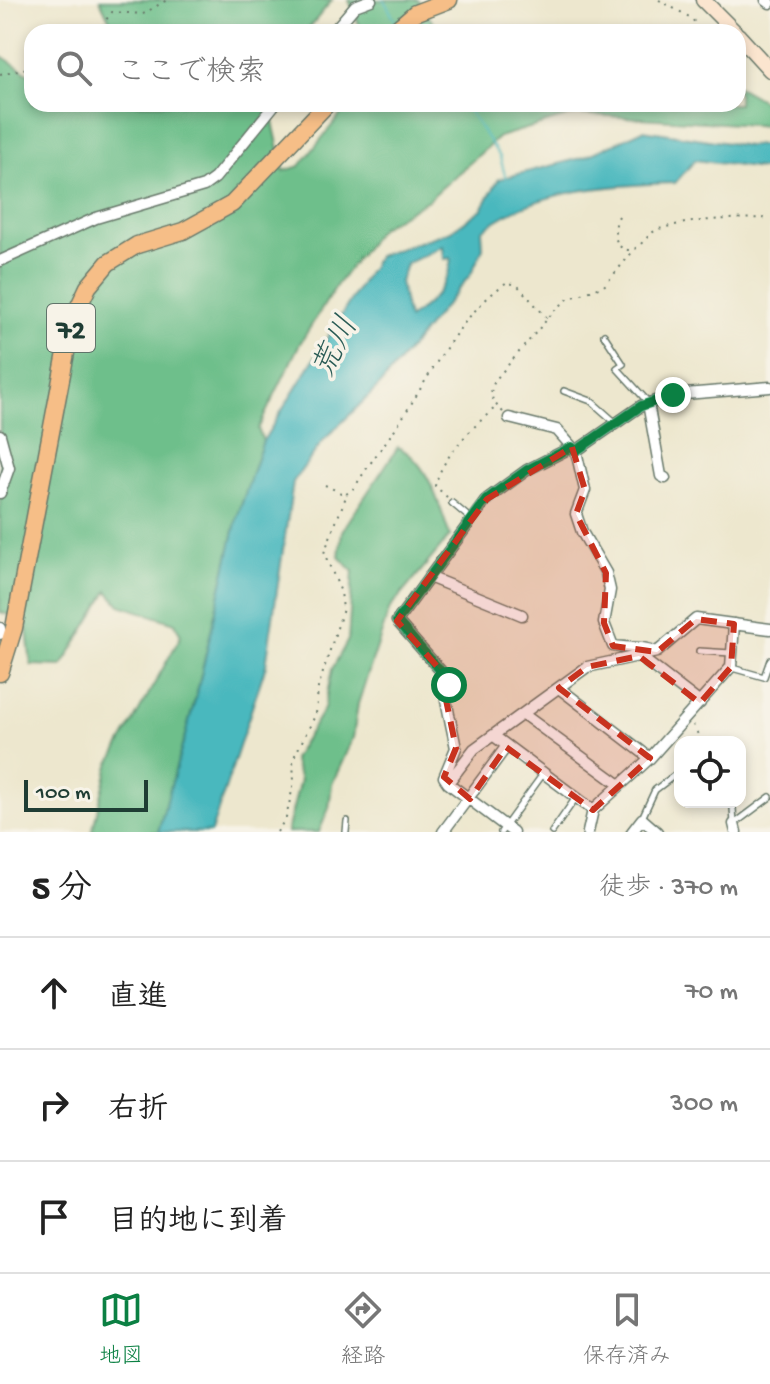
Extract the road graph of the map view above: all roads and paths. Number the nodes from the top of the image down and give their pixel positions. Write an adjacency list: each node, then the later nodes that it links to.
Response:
1 (167, 0): 6 (path)
2 (371, 0): 7 (street)
3 (449, 0): 8 (main road)
4 (659, 0): 9 (path)
5 (703, 0): 10 (main road)
6 (103, 24)
7 (340, 24)
8 (402, 24)
9 (695, 24)
10 (727, 24)
11 (746, 44): 13 (main road)
12 (24, 69): 14 (path)
13 (770, 70)
14 (0, 74)
15 (269, 112): 20 (street)
16 (319, 112): 47 (main road, 72)
17 (619, 216): 19 (path)
18 (770, 218): 19 (path)
19 (635, 249): 21 (path)
20 (0, 261)
21 (548, 319): 26 (path); 34 (path)
22 (604, 335): 25 (lane)
23 (770, 387): 25 (street)
24 (564, 391): 28 (lane)
25 (648, 403): 28 (street); 31 (street)
26 (497, 407): 27 (path); 35 (path)
27 (509, 418): 30 (street)
28 (616, 423): 30 (street)
29 (0, 435): 33 (street)
30 (574, 449): 36 (street); 42 (street)
31 (665, 478)
32 (325, 485): 34 (path)
33 (0, 493)
34 (347, 494): 69 (path)
35 (452, 503): 36 (lane)
36 (471, 519): 37 (street)
37 (429, 577): 38 (street); 58 (street)
38 (522, 615)
39 (734, 624): 40 (street); 42 (street); 43 (street)
40 (770, 629)
41 (699, 651): 43 (lane)
42 (657, 652): 44 (street)
43 (732, 654): 46 (street)
44 (639, 656): 48 (street); 49 (street)
45 (770, 660): 46 (lane)
46 (731, 667): 49 (street)
47 (0, 673)
48 (559, 688): 50 (street); 55 (street)
49 (700, 703): 51 (street)
50 (523, 714): 52 (street); 59 (street)
51 (689, 717): 53 (path); 55 (street)
52 (494, 736): 54 (street); 58 (street)
53 (699, 736)
54 (506, 747): 56 (street); 62 (street)
55 (650, 758): 59 (street)
56 (543, 774): 61 (street); 68 (lane)
57 (674, 776): 65 (lane)
58 (448, 783): 62 (street)
59 (620, 785): 64 (street)
60 (770, 797): 67 (lane)
61 (576, 798): 64 (street); 72 (lane)
62 (470, 799): 68 (street); 71 (street)
63 (733, 808): 67 (lane)
64 (593, 810): 73 (street)
65 (642, 819): 74 (street); 75 (street)
66 (347, 821): 70 (lane)
67 (735, 828)
68 (507, 830)
69 (277, 832)
70 (346, 832)
71 (443, 832)
72 (552, 832)
73 (588, 832)
74 (632, 832)
75 (657, 832)

